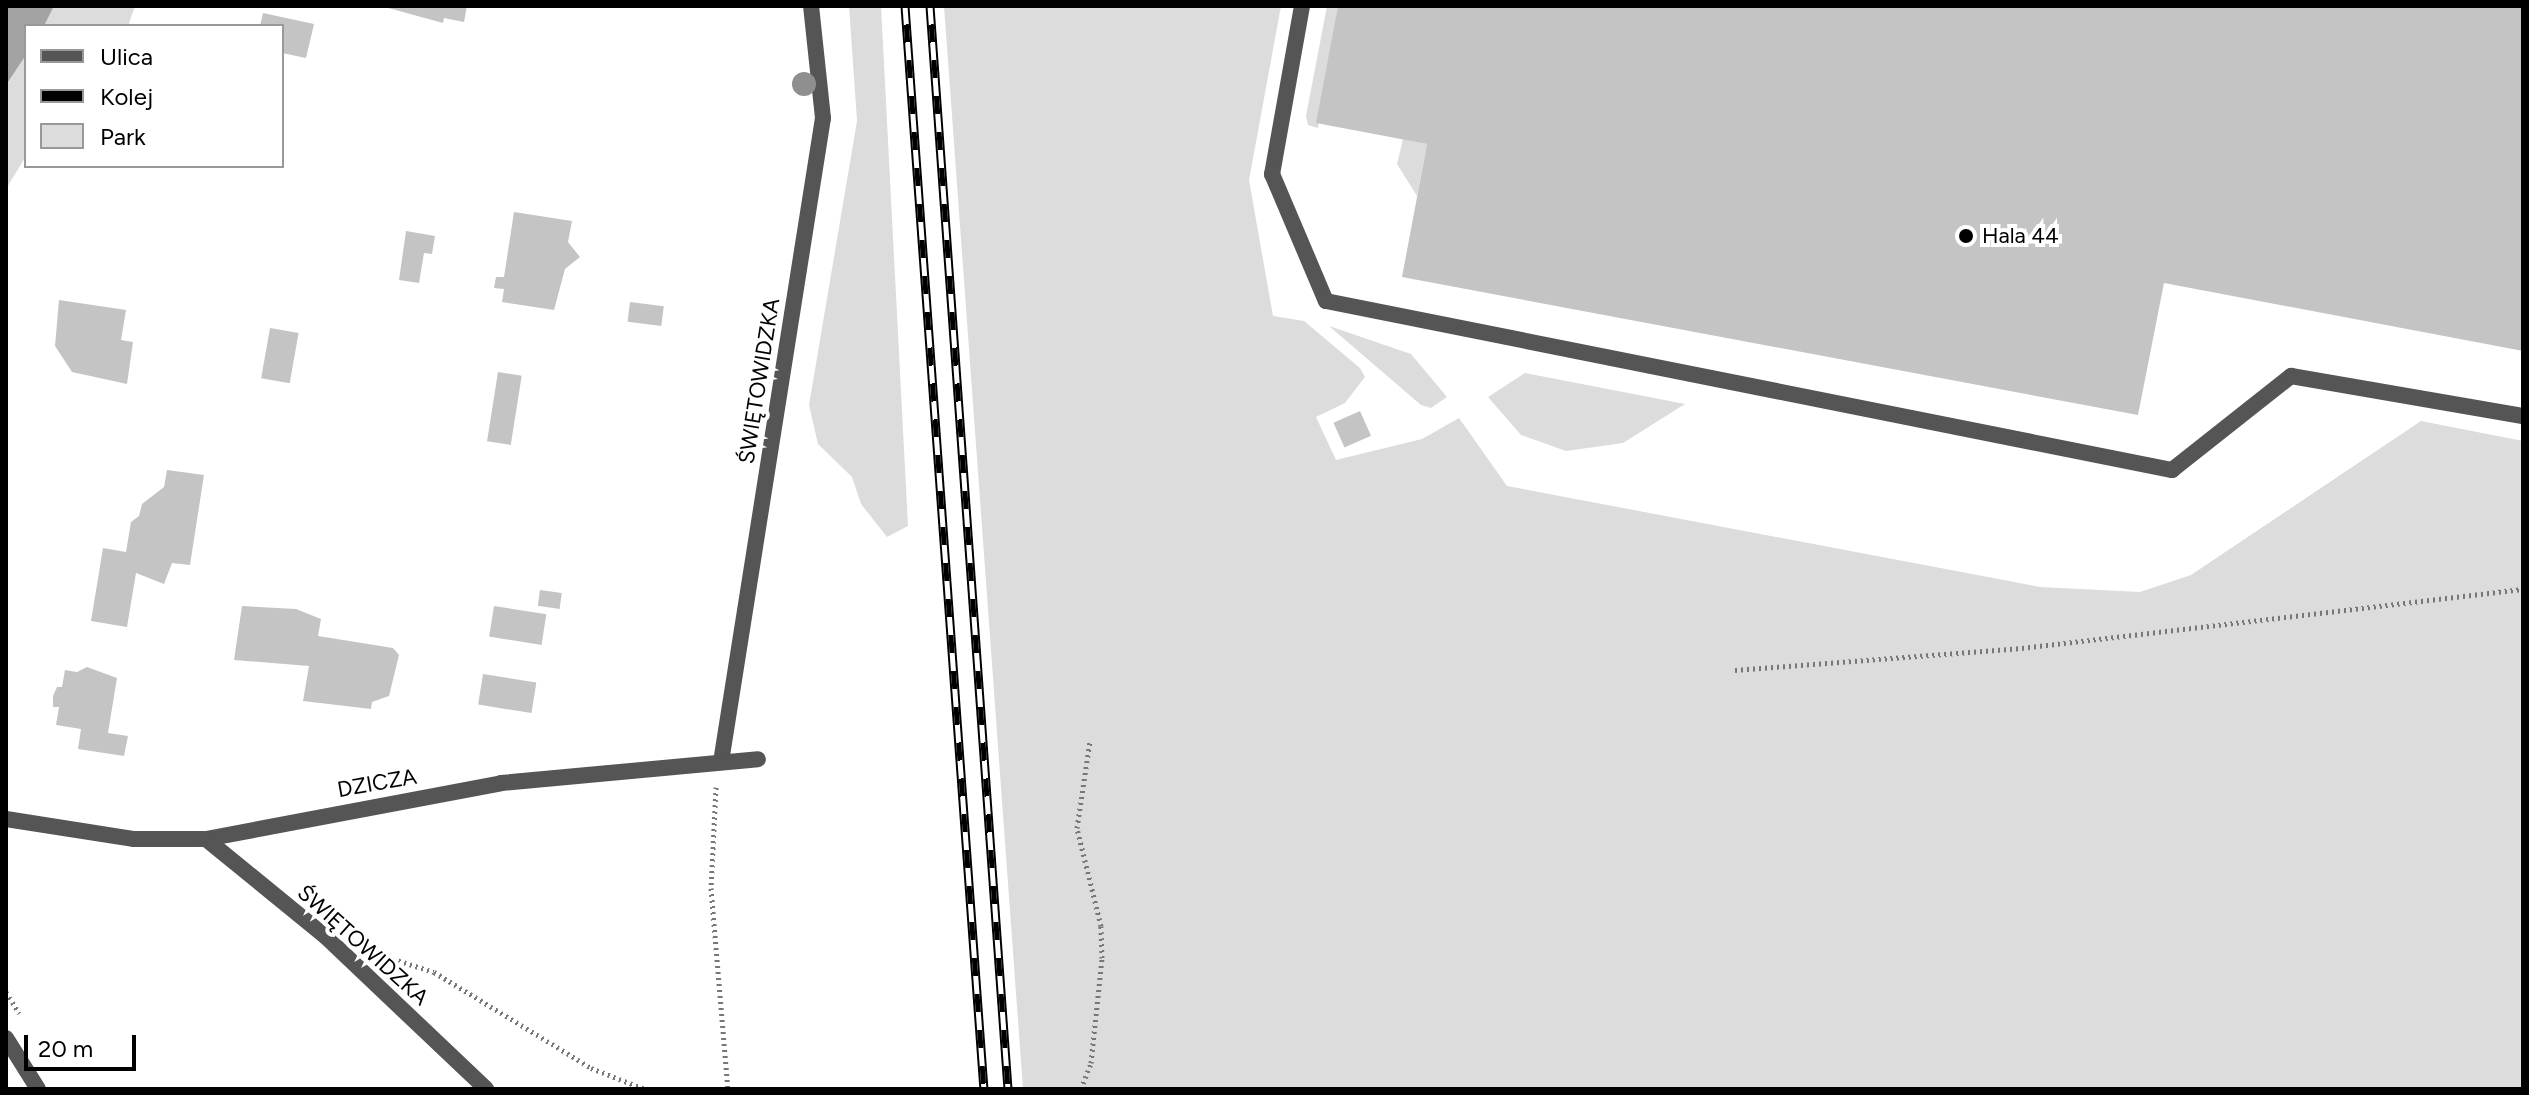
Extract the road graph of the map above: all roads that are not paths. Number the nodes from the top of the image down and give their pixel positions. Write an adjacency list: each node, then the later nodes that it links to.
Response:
1 (811, 6): 5 (street, ŚWIĘTOWIDZKA)
2 (1302, 6): 3 (street)
3 (2523, 416)
4 (758, 759): 5 (street, DZICZA)
5 (721, 762): 7 (street, DZICZA)
6 (6, 819): 7 (street, DZICZA)
7 (206, 839): 10 (street, ŚWIĘTOWIDZKA)
8 (6, 1038): 9 (street)
9 (38, 1089)
10 (486, 1089)

